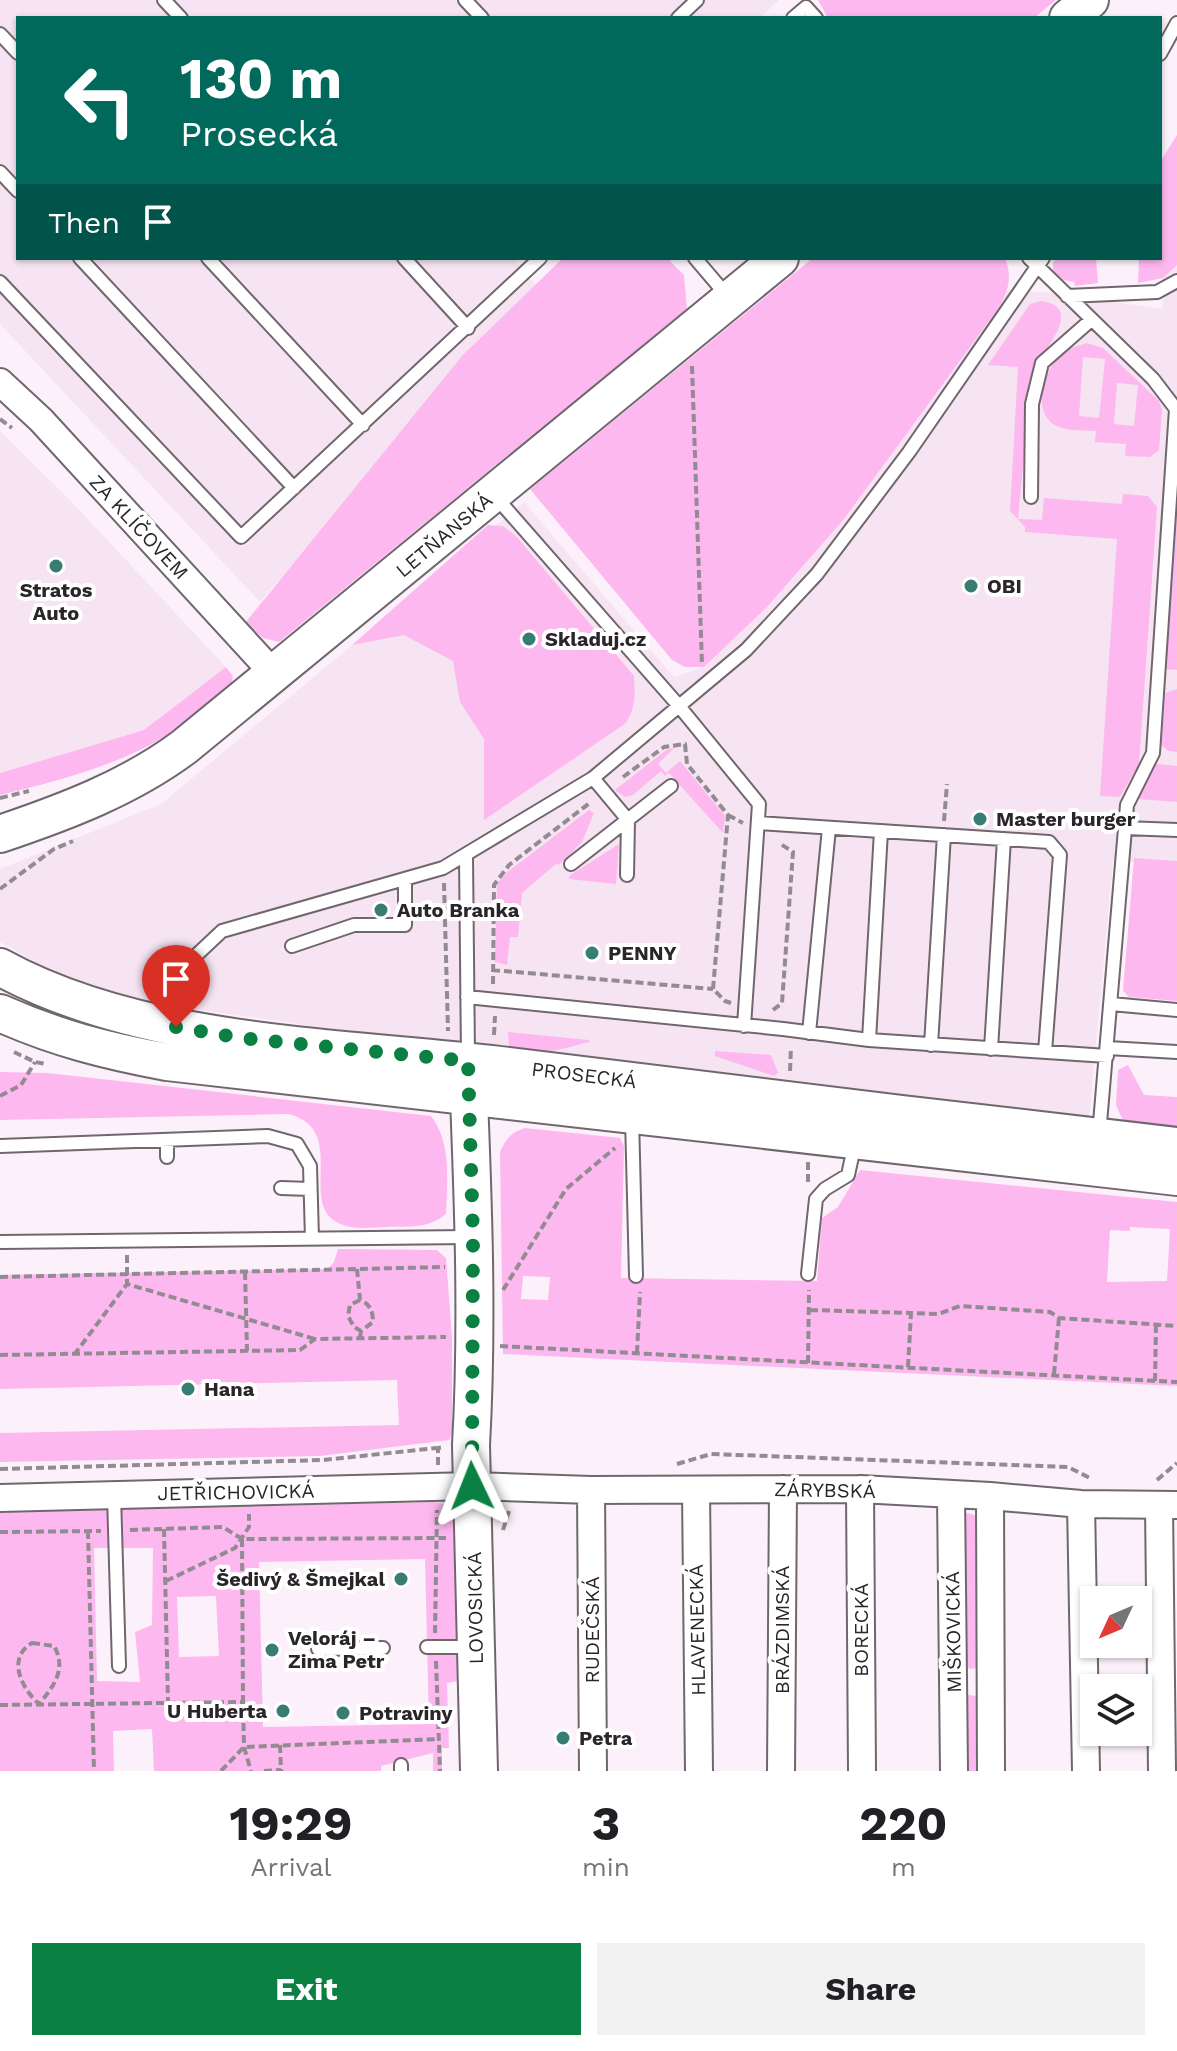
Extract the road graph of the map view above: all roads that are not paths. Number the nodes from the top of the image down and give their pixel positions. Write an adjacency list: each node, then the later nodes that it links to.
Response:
1 (164, 0): 5 (lane)
2 (465, 0): 6 (lane)
3 (697, 0): 7 (lane)
4 (1090, 0): 10 (main road)
5 (179, 16)
6 (480, 16)
7 (680, 16)
8 (795, 16): 9 (lane)
9 (814, 16)
10 (1070, 16)
11 (1177, 23): 13 (lane)
12 (0, 34): 14 (lane)
13 (1162, 50)
14 (16, 51)
15 (0, 172): 16 (lane)
16 (16, 189)
17 (82, 260): 33 (lane)
18 (210, 260): 32 (lane)
19 (406, 260): 29 (lane)
20 (538, 260): 29 (lane)
21 (697, 260): 27 (lane)
22 (778, 260): 27 (main road, LETŇANSKÁ)
23 (1037, 261): 26 (lane); 37 (lane)
24 (1177, 281): 26 (lane)
25 (0, 282): 33 (lane)
26 (1067, 296): 28 (lane)
27 (730, 299): 34 (main road, LETŇANSKÁ)
28 (1091, 320): 31 (lane); 35 (lane)
29 (468, 328): 32 (lane)
30 (0, 382): 36 (street, ZA KLÍČOVEM)
31 (1176, 409): 45 (lane)
32 (363, 425): 33 (lane)
33 (294, 488)
34 (494, 494): 36 (main road, LETŇANSKÁ); 37 (lane)
35 (1031, 497)
36 (275, 675): 40 (main road, LETŇANSKÁ)
37 (679, 706): 38 (lane); 43 (lane)
38 (593, 778): 42 (lane); 51 (lane)
39 (671, 786): 42 (lane)
40 (98, 796): 41 (main road, LETŇANSKÁ); 48 (main road, LETŇANSKÁ)
41 (0, 812)
42 (628, 820): 52 (lane); 53 (lane)
43 (757, 826): 44 (lane); 62 (lane)
44 (829, 828): 47 (lane); 63 (lane)
45 (1125, 828): 46 (lane); 59 (lane)
46 (1177, 830)
47 (881, 831): 49 (lane); 64 (lane)
48 (0, 834)
49 (944, 835): 50 (lane); 65 (lane)
50 (1004, 839): 66 (lane); 67 (lane)
51 (466, 856): 54 (lane); 58 (lane)
52 (571, 864)
53 (627, 875)
54 (405, 879): 55 (lane); 56 (lane)
55 (292, 946)
56 (189, 962)
57 (0, 967): 70 (main road, PROSECKÁ)
58 (467, 997): 62 (lane); 70 (lane)
59 (1111, 1004): 60 (lane); 68 (lane)
60 (1177, 1010)
61 (0, 1013): 70 (main road, PROSECKÁ)
62 (744, 1026): 63 (lane)
63 (809, 1033): 64 (lane)
64 (869, 1040): 65 (lane)
65 (931, 1045): 66 (lane)
66 (991, 1049): 67 (lane)
67 (1045, 1052): 68 (lane)
68 (1107, 1052): 69 (lane); 77 (lane)
69 (1177, 1052)
70 (462, 1064): 71 (main road, PROSECKÁ); 77 (main road, PROSECKÁ); 83 (main road, LOVOSICKÁ)
71 (632, 1124): 72 (main road, PROSECKÁ); 87 (lane)
72 (855, 1139): 77 (main road, PROSECKÁ); 86 (lane)
73 (167, 1140): 74 (lane); 78 (lane); 82 (lane)
74 (64, 1144): 75 (lane); 79 (lane)
75 (0, 1146)
76 (1177, 1146): 77 (main road, PROSECKÁ)
77 (1098, 1152): 80 (main road, PROSECKÁ)
78 (167, 1157)
79 (65, 1159)
80 (1177, 1177)
81 (281, 1188): 82 (lane)
82 (310, 1189): 84 (lane)
83 (473, 1237): 84 (lane); 88 (main road, LOVOSICKÁ)
84 (312, 1239): 85 (lane)
85 (0, 1242)
86 (808, 1274)
87 (636, 1276)
88 (472, 1486): 91 (street, ZÁRYBSKÁ); 94 (street, JETŘICHOVICKÁ); 100 (main road, LOVOSICKÁ)
89 (783, 1489): 90 (street, ZÁRYBSKÁ); 92 (street, ZÁRYBSKÁ); 107 (street, BRÁZDIMSKÁ)
90 (860, 1489): 93 (street, ZÁRYBSKÁ); 108 (street, BORECKÁ)
91 (591, 1490): 92 (street, ZÁRYBSKÁ); 105 (street, RUDEČSKÁ)
92 (696, 1490): 106 (street, HLAVENECKÁ)
93 (951, 1494): 95 (street, ZÁRYBSKÁ); 109 (street, MIŠKOVICKÁ)
94 (114, 1495): 96 (street, JETŘICHOVICKÁ); 103 (lane)
95 (990, 1496): 97 (street, ZÁRYBSKÁ); 110 (street, MIŠKOVICKÁ)
96 (0, 1498)
97 (1081, 1504): 98 (street, ZÁRYBSKÁ); 111 (street)
98 (1168, 1505): 112 (street)
99 (427, 1647): 100 (lane)
100 (476, 1647): 104 (main road, LOVOSICKÁ)
101 (383, 1648): 102 (lane)
102 (318, 1649)
103 (119, 1666)
104 (479, 1771)
105 (593, 1771)
106 (699, 1771)
107 (781, 1771)
108 (862, 1771)
109 (954, 1771)
110 (991, 1771)
111 (1086, 1771)
112 (1162, 1771)

